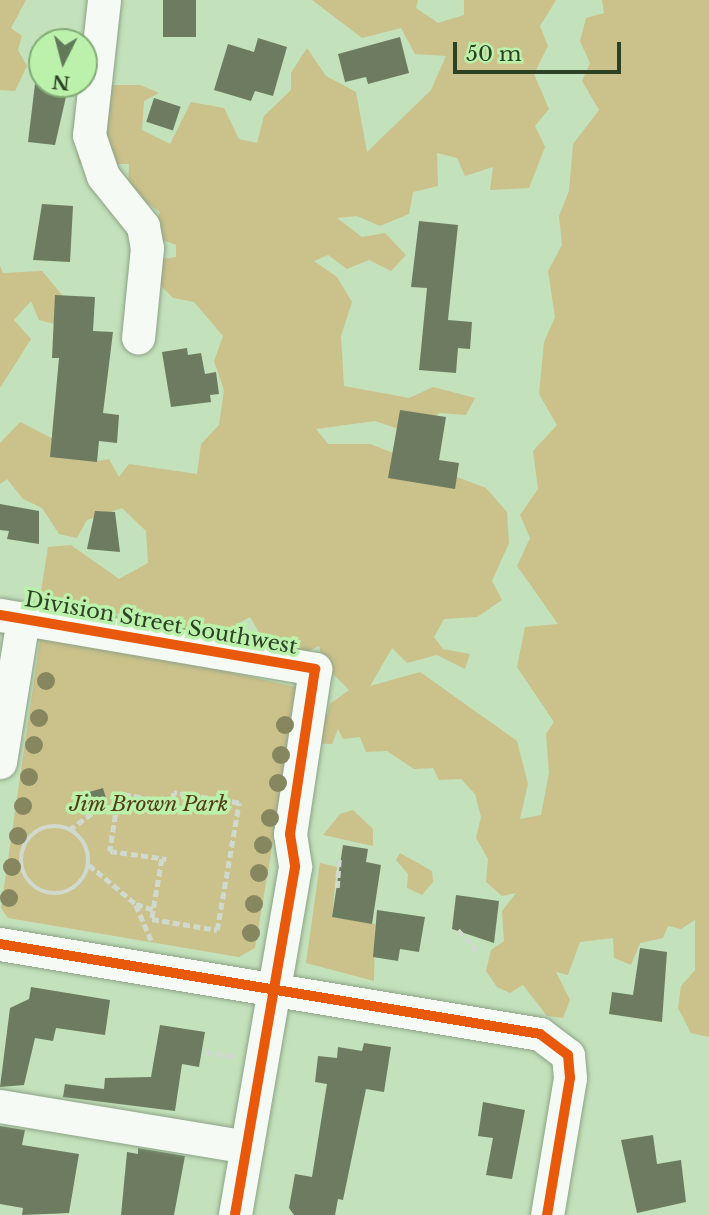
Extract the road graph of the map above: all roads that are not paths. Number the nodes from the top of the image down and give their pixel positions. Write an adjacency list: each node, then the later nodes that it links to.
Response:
1 (104, 0): 2 (street)
2 (138, 338)
3 (12, 617): 4 (street); 6 (street, Division Street Southwest)
4 (0, 762)
5 (0, 944): 6 (street)
6 (275, 989): 8 (street); 10 (street)
7 (0, 1106): 8 (street)
8 (247, 1147): 9 (street)
9 (235, 1215)
10 (547, 1215)

